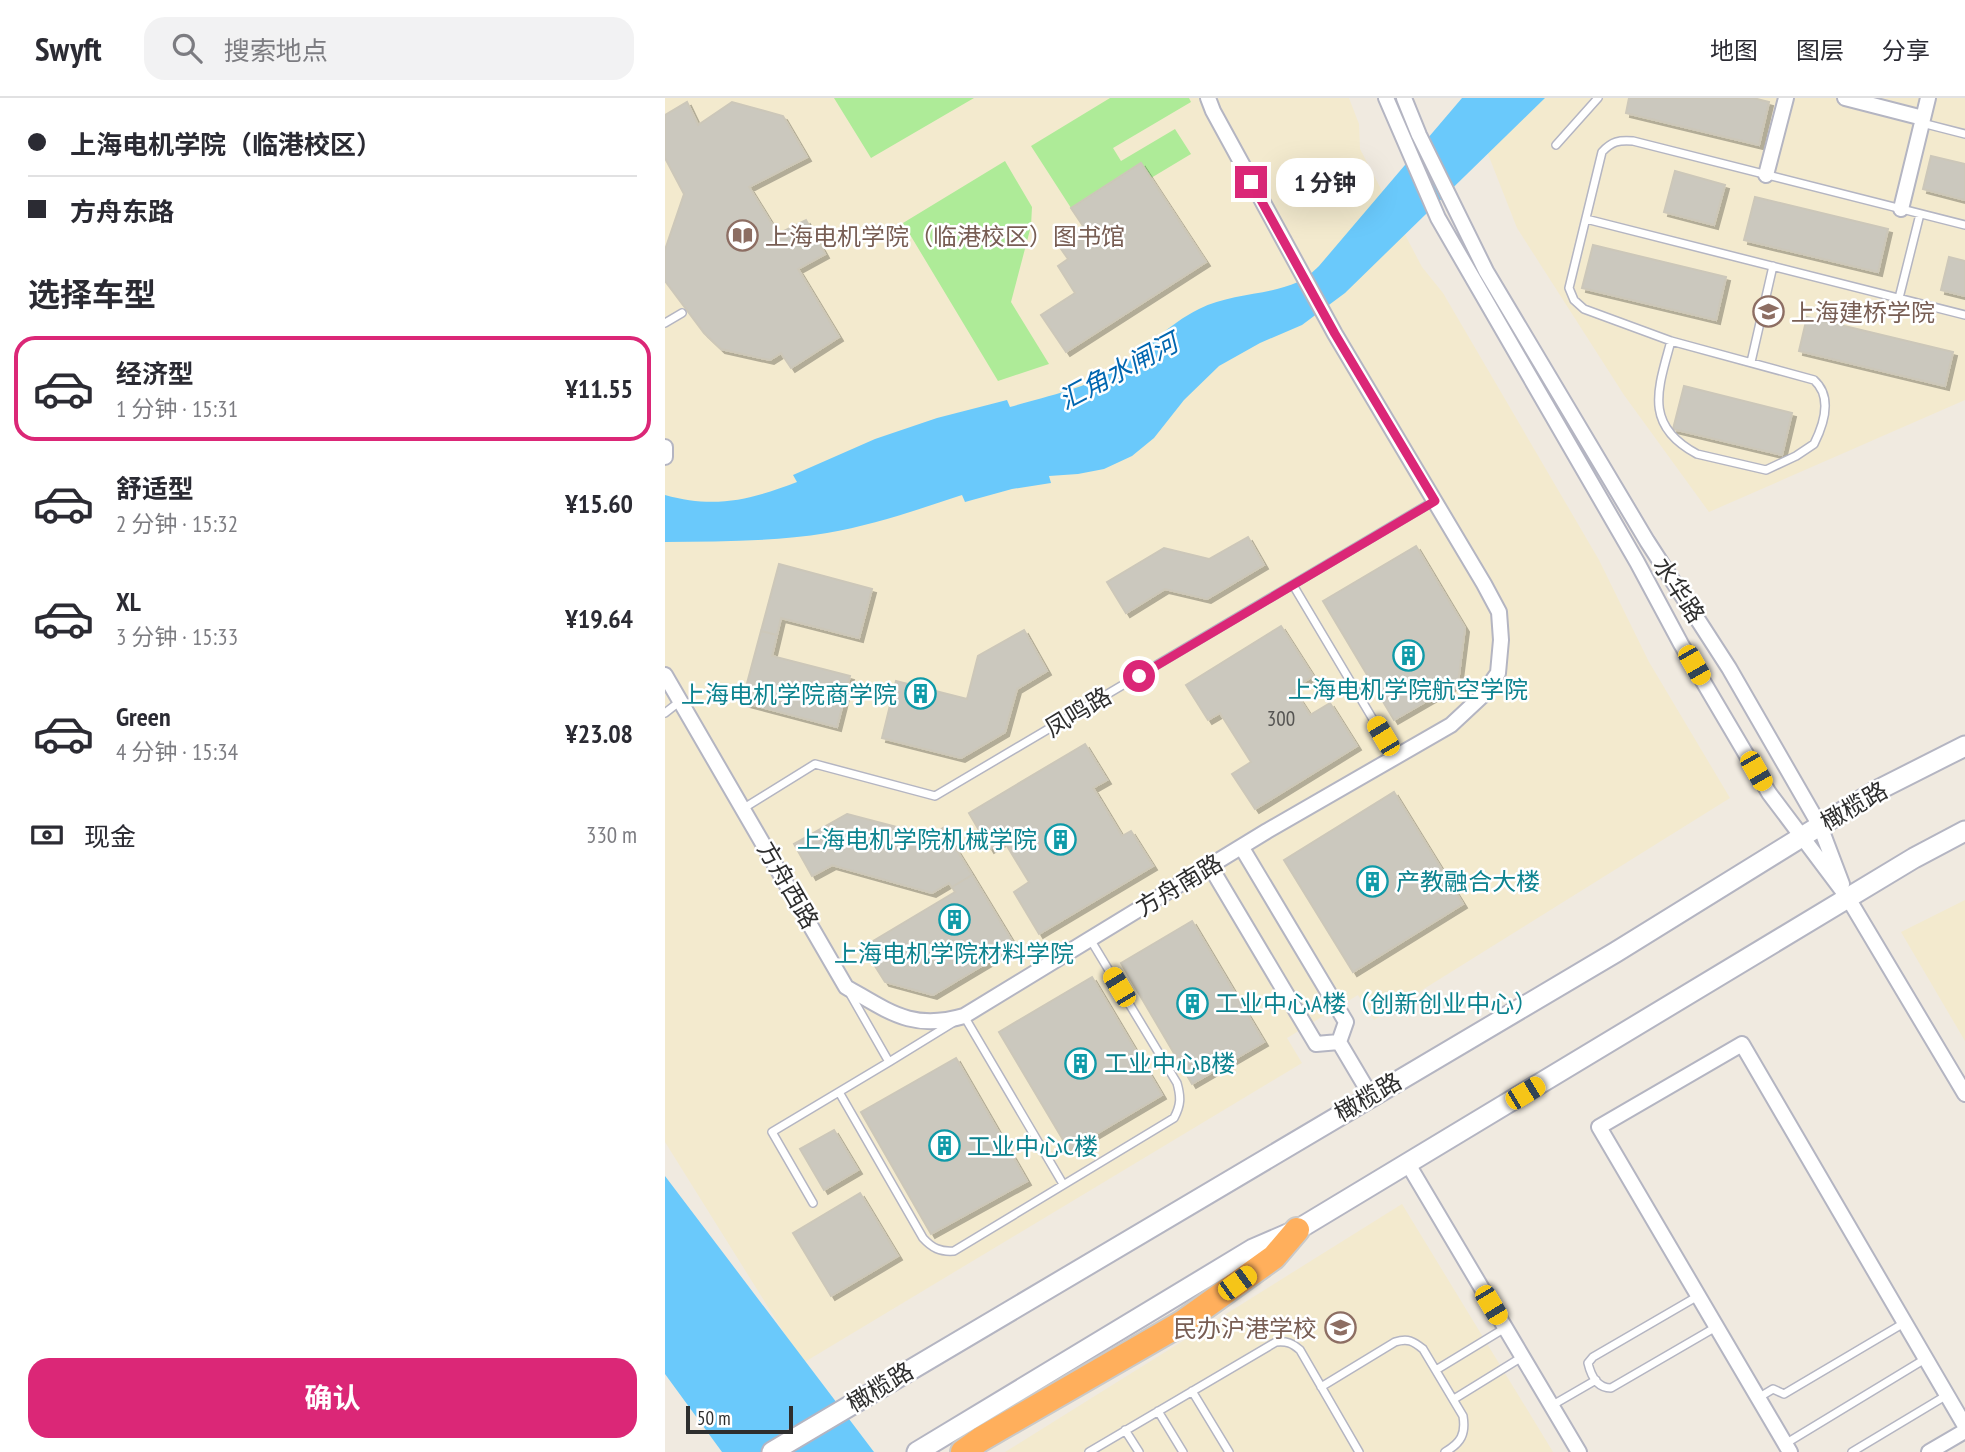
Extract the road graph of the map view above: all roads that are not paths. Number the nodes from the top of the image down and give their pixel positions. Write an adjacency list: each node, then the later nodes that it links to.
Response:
1 (1208, 98): 25 (street, 方舟南路)
2 (1386, 98): 37 (street, 水华路)
3 (1404, 98): 35 (street, 水华路)
4 (1598, 98): 10 (lane)
5 (1786, 98): 11 (street)
6 (1845, 98): 8 (street)
7 (1928, 98): 8 (street)
8 (1923, 121): 9 (lane); 12 (street)
9 (1965, 134)
10 (1556, 145)
11 (1766, 175): 12 (lane); 14 (lane)
12 (1901, 209): 13 (lane)
13 (1920, 214): 15 (lane); 17 (lane)
14 (1586, 219): 16 (lane); 21 (lane)
15 (1965, 225)
16 (1773, 266): 17 (lane); 22 (lane)
17 (1899, 298): 19 (lane)
18 (682, 313): 20 (lane)
19 (1965, 315)
20 (665, 323)
21 (1671, 341): 22 (lane); 22 (lane)
22 (1751, 362)
23 (665, 447): 24 (street)
24 (665, 457)
25 (1435, 501): 26 (lane, 凤鸣路); 32 (street, 方舟南路)
26 (1293, 585): 32 (lane); 34 (lane, 凤鸣路)
27 (665, 675): 28 (street, 方舟西路)
28 (680, 702): 29 (lane); 34 (street, 方舟西路)
29 (665, 713)
30 (1965, 746): 33 (main road, 橄榄路)
31 (1965, 752): 33 (main road)
32 (1396, 758): 38 (street, 方舟南路)
33 (1938, 760): 35 (main road, 橄榄路)
34 (744, 808): 42 (street, 方舟西路)
35 (1820, 826): 37 (main road, 橄榄路); 40 (street, 水华路)
36 (1965, 831): 40 (main road)
37 (1801, 838): 40 (street, 水华路); 48 (main road, 橄榄路)
38 (1242, 848): 39 (street, 方舟南路); 44 (street)
39 (1210, 866): 41 (street, 方舟南路); 44 (street)
40 (1848, 898): 46 (street); 49 (main road)
41 (1090, 939): 43 (street, 方舟南路); 50 (lane)
42 (846, 987): 43 (street); 45 (lane)
43 (964, 1016): 45 (lane); 50 (lane)
44 (1339, 1042): 48 (street)
45 (889, 1062): 47 (lane)
46 (1964, 1089)
47 (839, 1092): 50 (lane); 51 (lane)
48 (1371, 1096): 73 (main road, 橄榄路)
49 (1408, 1164): 52 (main road); 56 (street)
50 (1063, 1184)
51 (813, 1203)
52 (1297, 1230): 70 (highway); 74 (main road)
53 (1698, 1296): 54 (street); 55 (street); 60 (lane)
54 (1905, 1323): 58 (street); 64 (lane)
55 (1716, 1327): 60 (lane); 64 (street)
56 (1505, 1328): 57 (street); 59 (lane)
57 (1522, 1357): 65 (lane); 66 (street)
58 (1926, 1359): 63 (street); 71 (lane)
59 (1436, 1370): 61 (lane); 65 (lane)
60 (1596, 1380): 66 (lane)
61 (1321, 1387): 62 (lane); 78 (lane)
62 (1192, 1391): 67 (lane); 77 (lane)
63 (1947, 1395): 68 (street); 81 (lane)
64 (1758, 1398): 71 (street)
65 (1454, 1399): 79 (lane)
66 (1551, 1406): 80 (street)
67 (1158, 1411): 69 (lane); 76 (lane)
68 (1965, 1428): 82 (street)
69 (1125, 1430): 72 (lane); 75 (lane)
70 (972, 1446)
71 (1788, 1448)
72 (1092, 1451)
73 (772, 1452)
74 (917, 1452)
75 (1139, 1452)
76 (1183, 1452)
77 (1229, 1452)
78 (1359, 1452)
79 (1445, 1452)
80 (1579, 1452)
81 (1852, 1452)
82 (1929, 1452)

